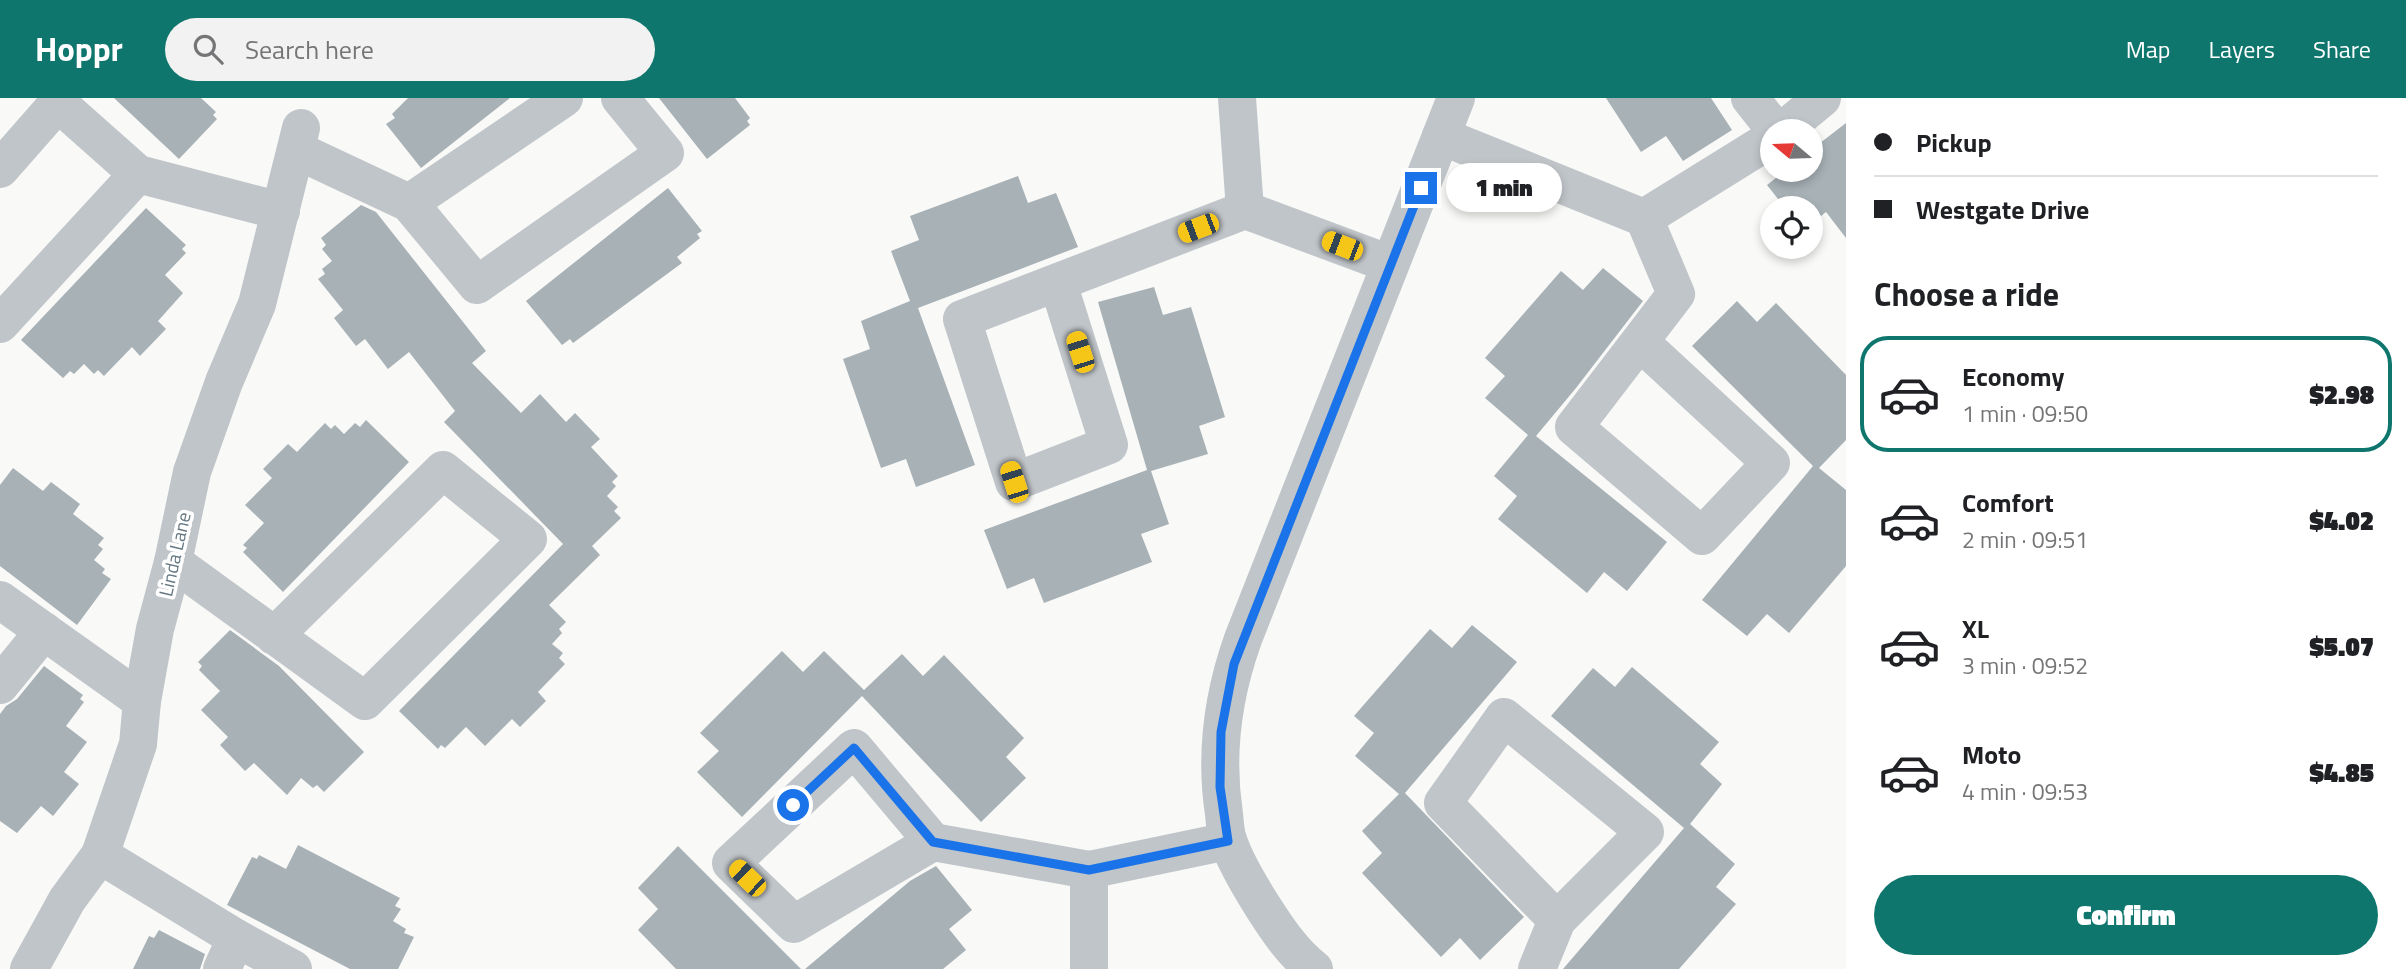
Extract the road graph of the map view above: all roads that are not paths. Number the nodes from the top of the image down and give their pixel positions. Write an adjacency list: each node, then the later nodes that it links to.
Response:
1 (564, 98): 13 (street)
2 (620, 98): 13 (street)
3 (1237, 98): 14 (street)
4 (1456, 98): 9 (street)
5 (1750, 98): 7 (street)
6 (1822, 98): 8 (street)
7 (1767, 119)
8 (1797, 119)
9 (1441, 136): 16 (street); 17 (street)
10 (1760, 146): 16 (street)
11 (0, 169): 12 (street)
12 (138, 174): 15 (street); 19 (street)
13 (409, 203): 15 (street, Linda Lane)
14 (1245, 210): 17 (street); 18 (street)
15 (281, 211): 21 (street, Linda Lane)
16 (1644, 218): 20 (street)
17 (1390, 264): 27 (street)
18 (1058, 283): 18 (street)
19 (0, 324)
20 (1640, 342): 20 (street)
21 (173, 562): 24 (street); 26 (street, Linda Lane)
22 (0, 600): 23 (street)
23 (44, 631): 25 (street); 26 (street)
24 (274, 636): 24 (street)
25 (0, 685)
26 (142, 701): 29 (street, Linda Lane)
27 (1228, 841): 30 (street); 36 (street)
28 (933, 842): 28 (street); 30 (street)
29 (100, 855): 32 (street); 33 (street, Linda Lane)
30 (1089, 870): 35 (street)
31 (1557, 920): 31 (street); 37 (street)
32 (229, 954): 34 (street)
33 (30, 969)
34 (293, 969)
35 (1089, 969)
36 (1314, 969)
37 (1537, 969)

